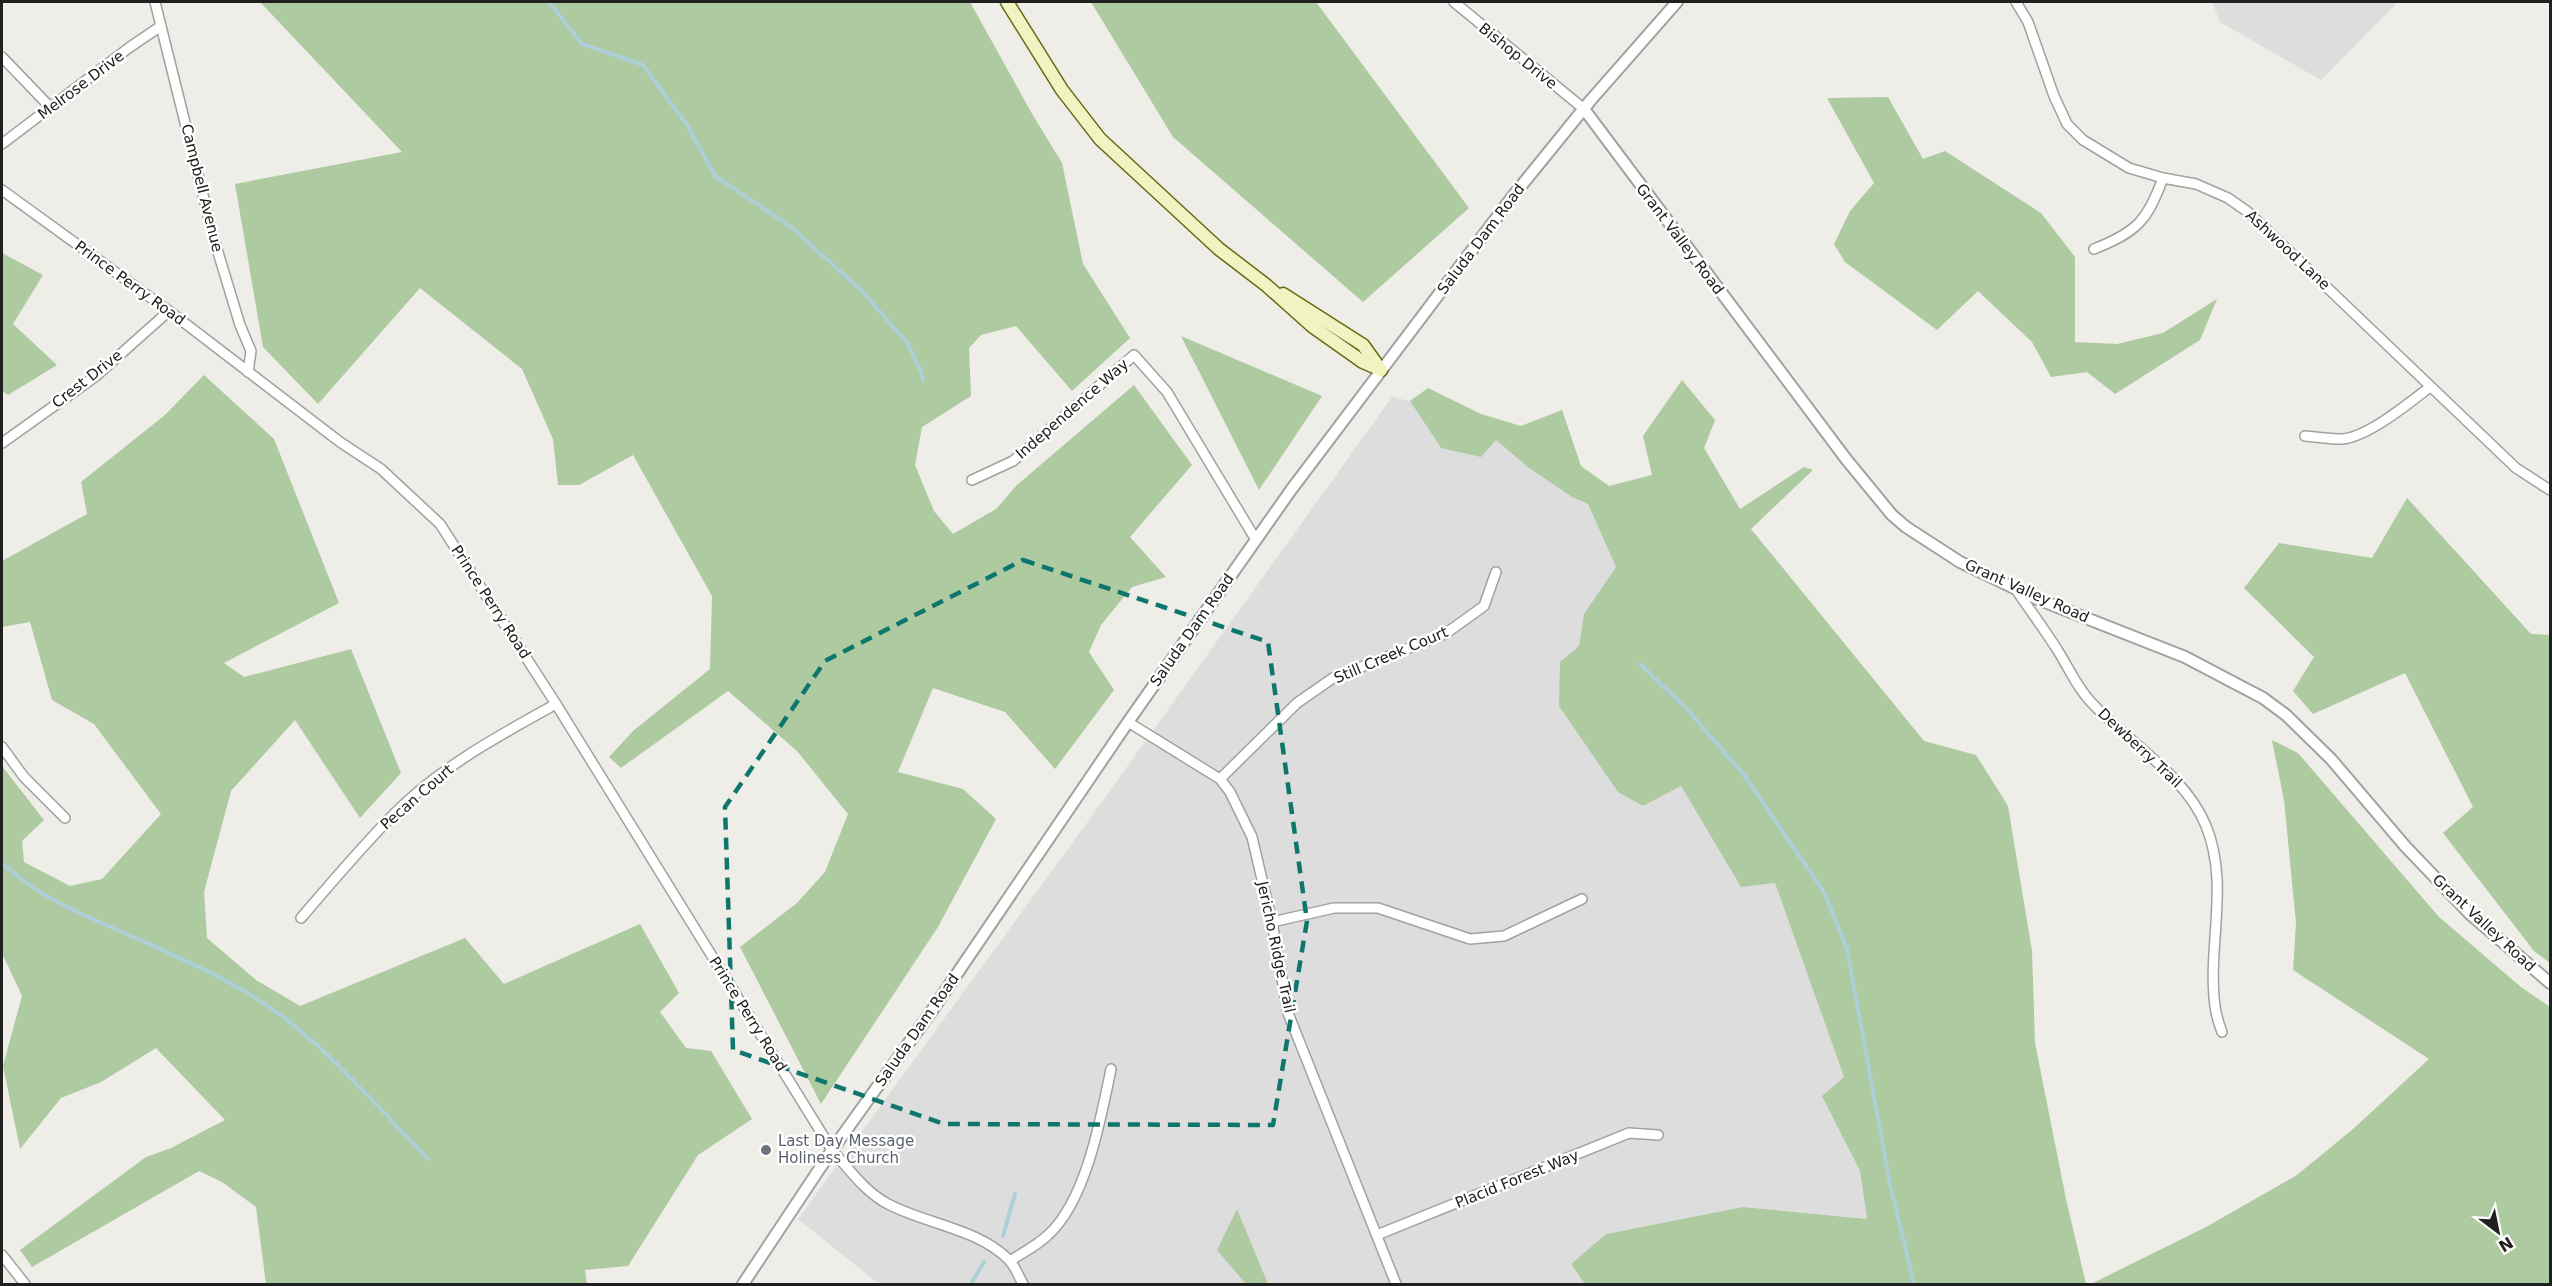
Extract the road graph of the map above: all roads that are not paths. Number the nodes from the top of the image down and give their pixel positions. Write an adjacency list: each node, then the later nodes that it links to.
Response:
1 (155, 2): 6 (street, Campbell Avenue)
2 (1007, 2): 15 (main road)
3 (1454, 2): 9 (street, Bishop Drive)
4 (1677, 2): 9 (street, Saluda Dam Road)
5 (2016, 2): 11 (street, Ashwood Lane)
6 (161, 26): 8 (street, Melrose Drive); 16 (street, Campbell Avenue)
7 (2, 57): 8 (street)
8 (51, 108): 10 (street, Melrose Drive)
9 (1584, 109): 15 (street, Saluda Dam Road); 24 (street, Grant Valley Road)
10 (2, 144)
11 (2163, 178): 13 (street); 17 (street, Ashwood Lane)
12 (2, 190): 14 (street, Prince Perry Road)
13 (2094, 249)
14 (169, 310): 16 (street, Prince Perry Road); 19 (street, Crest Drive)
15 (1381, 370): 22 (street, Saluda Dam Road)
16 (248, 372): 25 (street, Prince Perry Road)
17 (2430, 387): 18 (street); 21 (street, Ashwood Lane)
18 (2304, 436)
19 (2, 442)
20 (972, 480): 22 (street, Independence Way)
21 (2550, 490)
22 (1256, 540): 26 (street, Saluda Dam Road)
23 (1496, 572): 28 (street, Still Creek Court)
24 (2015, 588): 33 (street, Grant Valley Road); 34 (street, Dewberry Trail)
25 (556, 704): 31 (street, Pecan Court); 37 (street, Prince Perry Road)
26 (1128, 722): 28 (street, Jericho Ridge Trail); 37 (street, Saluda Dam Road)
27 (2, 747): 29 (street)
28 (1220, 779): 32 (street, Jericho Ridge Trail)
29 (65, 818)
30 (1582, 899): 32 (street)
31 (301, 918)
32 (1272, 922): 38 (street, Jericho Ridge Trail)
33 (2550, 983)
34 (2222, 1032)
35 (1111, 1069): 40 (street)
36 (1658, 1135): 38 (street, Placid Forest Way)
37 (832, 1150): 40 (street, Prince Perry Road); 42 (street, Saluda Dam Road)
38 (1377, 1235): 44 (street, Jericho Ridge Trail)
39 (2, 1255): 41 (street)
40 (1010, 1261): 43 (street)
41 (26, 1284)
42 (743, 1284)
43 (1023, 1284)
44 (1396, 1284)

